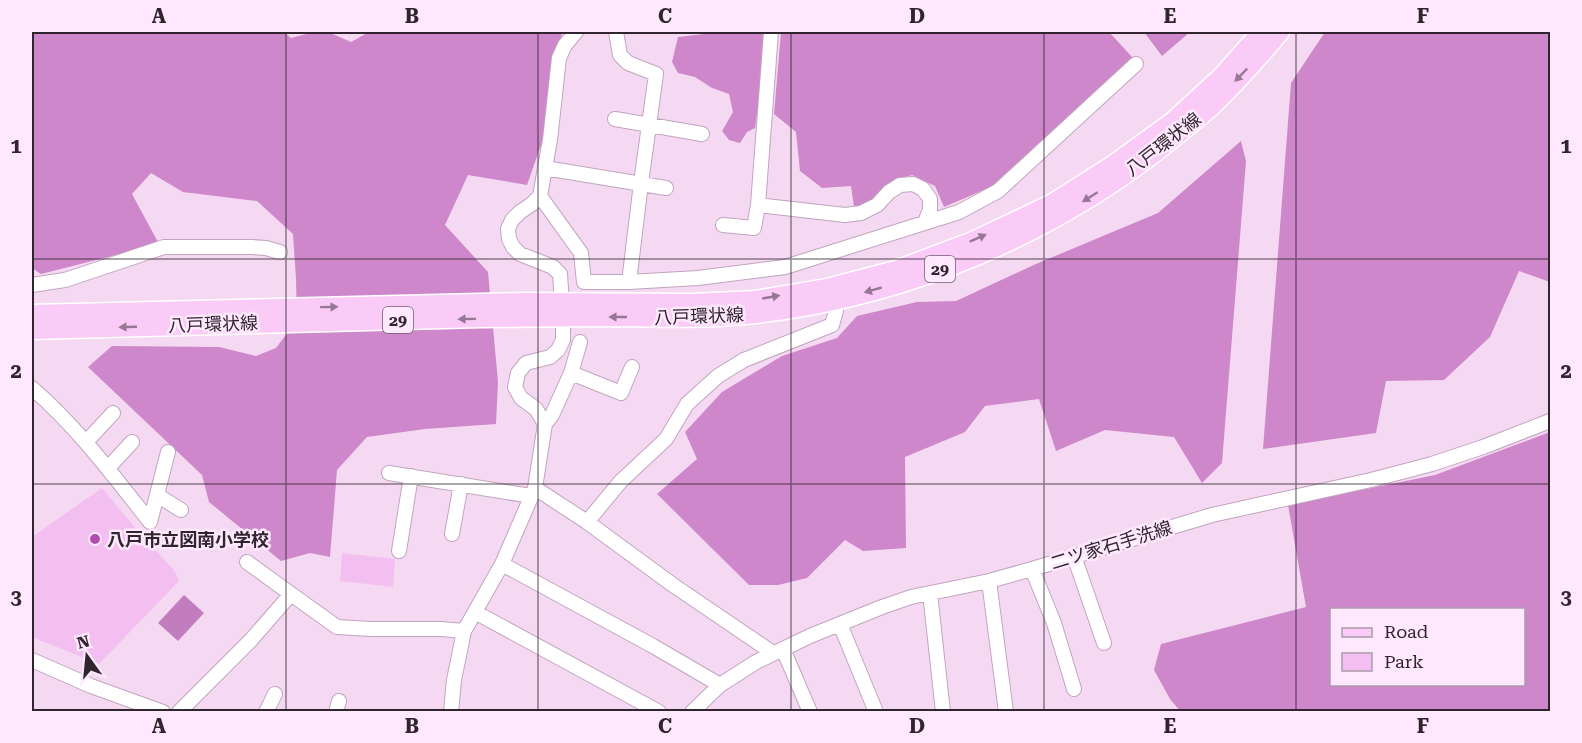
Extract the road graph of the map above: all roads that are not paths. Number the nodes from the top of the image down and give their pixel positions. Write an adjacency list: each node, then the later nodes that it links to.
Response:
1 (576, 32): 10 (street)
2 (616, 32): 8 (street)
3 (771, 32): 14 (street)
4 (1261, 32): 21 (main road, 八戸環状線 / 29, one-way to 4)
5 (1280, 32): 20 (main road, 八戸環状線 / 29, one-way to 20)
6 (1136, 64): 15 (street)
7 (615, 119): 8 (street)
8 (649, 125): 9 (street); 11 (street)
9 (702, 134)
10 (545, 168): 11 (street); 13 (street)
11 (640, 183): 12 (street); 18 (street)
12 (666, 188)
13 (540, 196): 18 (street); 21 (street)
14 (758, 205): 15 (street); 16 (street)
15 (925, 222): 18 (street)
16 (723, 225)
17 (280, 252): 19 (street)
18 (629, 282)
19 (32, 285)
20 (835, 301): 21 (main road, 八戸環状線 / 29, one-way to 21); 42 (street)
21 (563, 309): 23 (main road, 八戸環状線 / 29); 31 (street)
22 (32, 314): 23 (main road, 八戸環状線 / 29)
23 (271, 315): 24 (main road, 八戸環状線 / 29, one-way to 24)
24 (32, 330)
25 (580, 342): 27 (street)
26 (632, 366): 27 (street)
27 (571, 373): 31 (street)
28 (32, 388): 33 (street)
29 (113, 413): 33 (street)
30 (1551, 421): 45 (street, 二ツ家石手洗線)
31 (545, 424): 39 (street)
32 (132, 441): 35 (street)
33 (86, 442): 35 (street)
34 (168, 452): 40 (street)
35 (108, 468): 40 (street)
36 (389, 472): 37 (street)
37 (411, 476): 38 (street); 44 (street)
38 (461, 484): 39 (street); 43 (street)
39 (533, 492): 42 (street); 47 (street)
40 (157, 495): 41 (street)
41 (181, 510)
42 (587, 522): 56 (street)
43 (452, 534)
44 (399, 551)
45 (1074, 556): 48 (street, 二ツ家石手洗線); 55 (street)
46 (247, 562): 51 (street)
47 (502, 564): 52 (street); 58 (street)
48 (1032, 569): 49 (street, 二ツ家石手洗線); 59 (street)
49 (989, 580): 50 (street, 二ツ家石手洗線); 70 (street)
50 (930, 593): 53 (street, 二ツ家石手洗線); 69 (street)
51 (291, 594): 54 (street); 63 (street)
52 (475, 612): 54 (street); 66 (street)
53 (840, 624): 56 (street, 二ツ家石手洗線); 61 (street)
54 (464, 631): 65 (street)
55 (1104, 643)
56 (778, 651): 58 (street, 二ツ家石手洗線); 68 (street)
57 (32, 660): 62 (street)
58 (720, 685): 67 (street, 二ツ家石手洗線)
59 (1074, 689)
60 (275, 694): 64 (street)
61 (870, 710)
62 (163, 711)
63 (179, 711)
64 (266, 711)
65 (451, 711)
66 (659, 711)
67 (692, 711)
68 (810, 711)
69 (943, 711)
70 (1006, 711)

